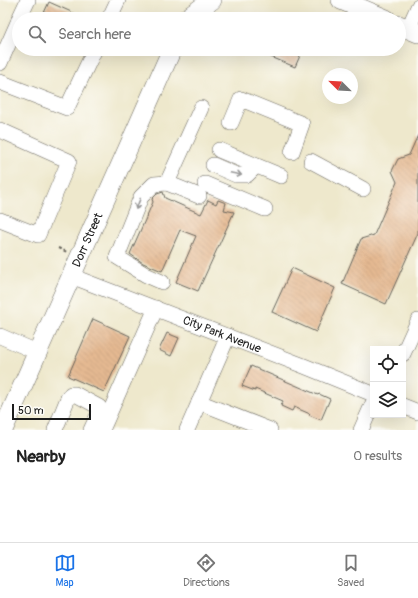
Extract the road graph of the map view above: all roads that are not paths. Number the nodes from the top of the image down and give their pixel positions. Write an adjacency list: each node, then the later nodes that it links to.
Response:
1 (28, 0): 8 (street)
2 (118, 0): 9 (street)
3 (188, 0): 10 (main road)
4 (195, 0): 11 (main road)
5 (212, 0): 12 (main road)
6 (341, 0): 13 (main road)
7 (418, 7): 14 (street)
8 (22, 12)
9 (112, 12)
10 (187, 12)
11 (189, 12)
12 (196, 12)
13 (369, 12)
14 (408, 29)
15 (12, 35): 18 (street)
16 (92, 56): 19 (street)
17 (169, 56): 33 (main road, Dorr Street)
18 (0, 63)
19 (0, 82)
20 (200, 108): 29 (street)
21 (231, 123): 24 (street)
22 (0, 130): 32 (street)
23 (219, 150): 27 (street)
24 (292, 152)
25 (311, 161): 30 (street)
26 (213, 165): 27 (street, one-way to 27)
27 (256, 166): 28 (street)
28 (281, 176)
29 (167, 183): 31 (street); 34 (street, one-way to 34)
30 (363, 190)
31 (265, 209)
32 (0, 220)
33 (71, 276): 35 (street, City Park Avenue); 40 (main road, Dorr Street)
34 (162, 282)
35 (156, 308): 38 (street, City Park Avenue); 49 (street)
36 (418, 320): 39 (street)
37 (0, 336): 40 (street)
38 (228, 336): 41 (street, City Park Avenue); 42 (street)
39 (406, 347)
40 (37, 352): 46 (main road, Dorr Street)
41 (370, 393)
42 (199, 402): 50 (street); 51 (street)
43 (406, 407): 45 (street)
44 (370, 410): 52 (street)
45 (418, 412)
46 (3, 430)
47 (55, 430): 48 (street)
48 (91, 430)
49 (102, 430)
50 (187, 430)
51 (270, 430)
52 (361, 430)

